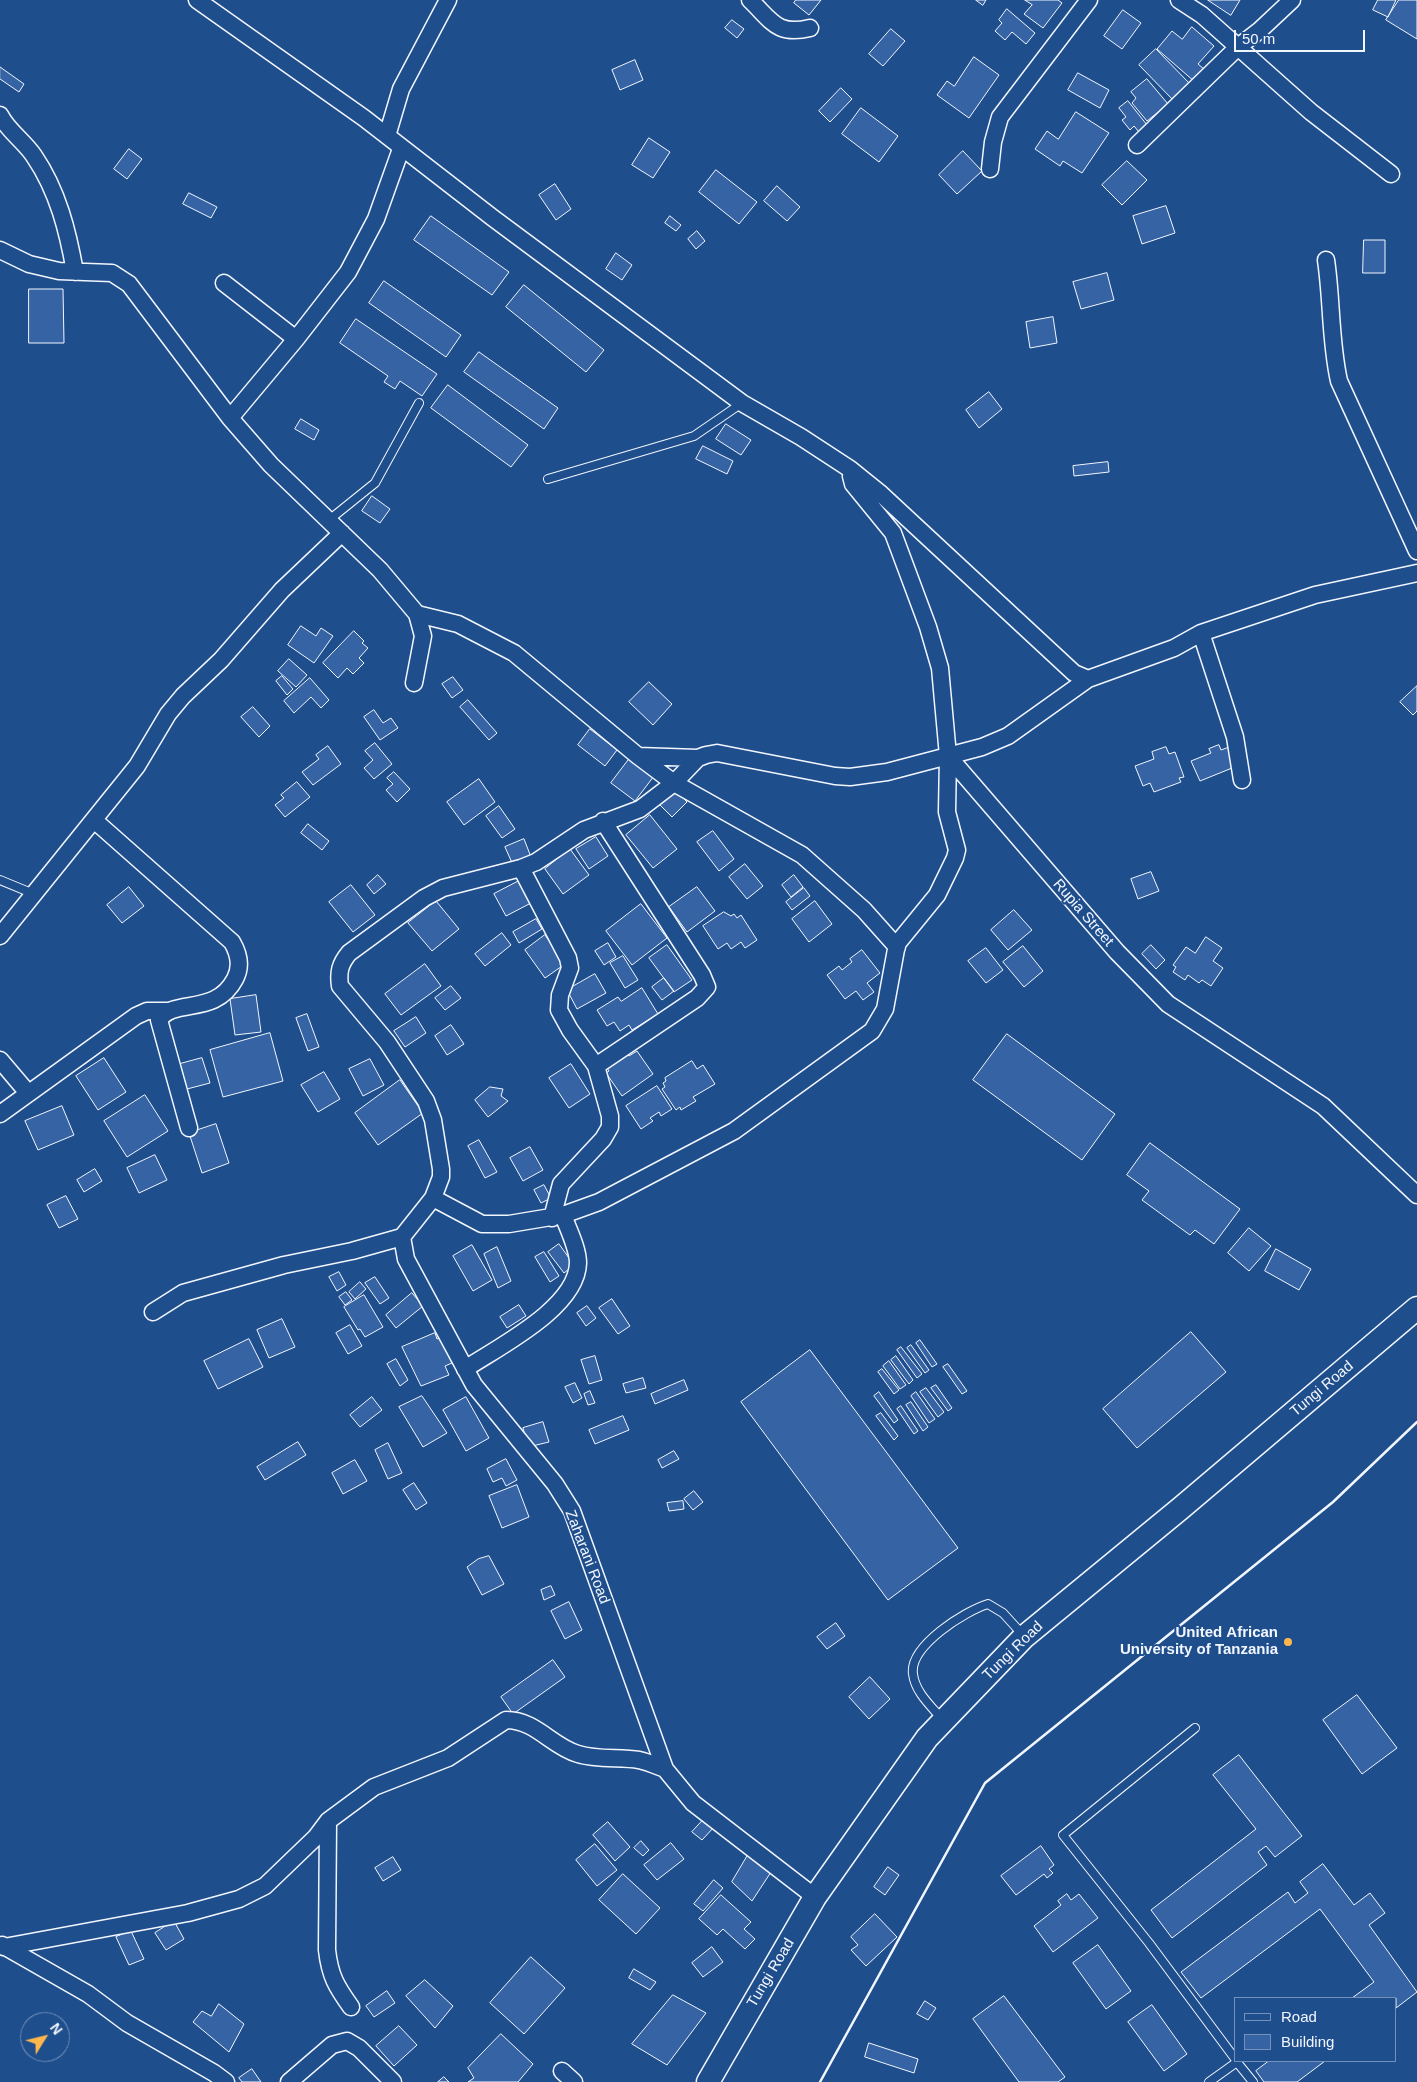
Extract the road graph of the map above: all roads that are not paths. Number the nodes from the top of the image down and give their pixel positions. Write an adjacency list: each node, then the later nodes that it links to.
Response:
1 (198, 0): 10 (street)
2 (448, 0): 10 (street)
3 (750, 0): 7 (street)
4 (1089, 0): 13 (street)
5 (1179, 0): 8 (street)
6 (1292, 0): 8 (street)
7 (810, 28)
8 (1238, 47): 11 (street); 14 (street)
9 (0, 115): 17 (street)
10 (387, 136): 12 (street)
11 (1137, 145)
12 (401, 148): 19 (street); 20 (street)
13 (990, 169)
14 (1391, 174)
15 (0, 250): 17 (street)
16 (1326, 260): 27 (street)
17 (75, 272): 22 (street)
18 (224, 283): 19 (street)
19 (296, 340): 22 (street)
20 (742, 403): 23 (street); 24 (lane)
21 (419, 404): 25 (lane)
22 (230, 418): 25 (street)
23 (850, 469): 31 (street); 34 (street)
24 (548, 479)
25 (329, 520): 26 (street)
26 (342, 533): 29 (street); 38 (street)
27 (1417, 550)
28 (1417, 573): 30 (street)
29 (417, 614): 32 (street); 33 (street)
30 (1201, 633): 31 (street); 36 (street)
31 (1088, 679): 34 (street)
32 (414, 683)
33 (638, 756): 35 (street); 37 (street)
34 (948, 756): 35 (street); 44 (street); 51 (street, Rupia Street)
35 (698, 758): 37 (street)
36 (1242, 780)
37 (674, 783): 39 (street); 44 (street)
38 (94, 820): 42 (street); 45 (street)
39 (603, 822): 40 (street); 47 (street)
40 (521, 868): 47 (street); 52 (street)
41 (0, 880): 42 (lane)
42 (34, 894): 43 (street)
43 (0, 936)
44 (897, 948): 53 (street)
45 (168, 1011): 48 (street); 50 (street)
46 (0, 1060): 48 (street)
47 (596, 1066): 53 (street)
48 (28, 1093): 49 (street)
49 (0, 1114)
50 (189, 1128)
51 (1417, 1195)
52 (434, 1198): 53 (street); 54 (street)
53 (558, 1217): 57 (street)
54 (402, 1237): 56 (street); 57 (street, Zaharani Road)
55 (1417, 1308): 58 (main road, Tungi Road)
56 (153, 1312)
57 (465, 1369): 61 (street, Zaharani Road)
58 (1024, 1636): 59 (main road, Tungi Road); 59 (lane)
59 (943, 1720): 63 (main road, Tungi Road)
60 (1195, 1728): 66 (lane)
61 (665, 1769): 62 (street); 63 (street, Zaharani Road)
62 (328, 1821): 64 (street); 65 (street)
63 (814, 1897): 72 (main road, Tungi Road)
64 (2, 1945): 69 (street)
65 (351, 2007)
66 (1234, 2058)
67 (1235, 2062): 73 (lane)
68 (1237, 2062): 74 (lane)
69 (226, 2082)
70 (289, 2082): 71 (street)
71 (393, 2082)
72 (708, 2082)
73 (1209, 2082)
74 (1254, 2082)

